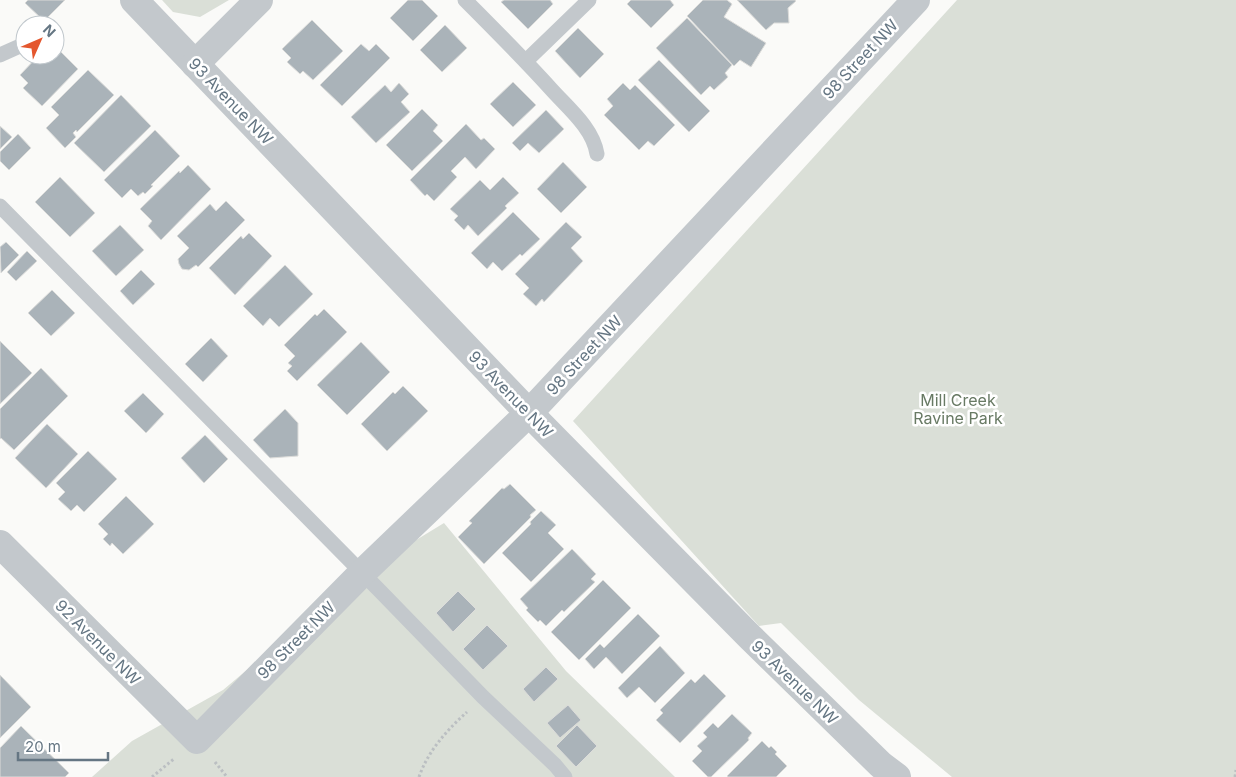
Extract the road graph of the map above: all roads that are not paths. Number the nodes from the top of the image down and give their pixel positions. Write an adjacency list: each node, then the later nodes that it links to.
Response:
1 (134, 0): 9 (street, 93 Avenue NW)
2 (259, 0): 9 (street)
3 (464, 0): 8 (lane)
4 (588, 0): 8 (lane)
5 (916, 0): 12 (street, 98 Street NW)
6 (15, 48): 7 (lane)
7 (0, 55)
8 (526, 62): 10 (lane)
9 (195, 64): 12 (street, 93 Avenue NW)
10 (597, 154)
11 (0, 206): 14 (lane)
12 (529, 413): 14 (street, 98 Street NW); 17 (street, 93 Avenue NW)
13 (0, 544): 15 (street, 92 Avenue NW)
14 (362, 573): 15 (street, 98 Street NW); 16 (lane)
15 (196, 740)
16 (565, 777)
17 (897, 777)

